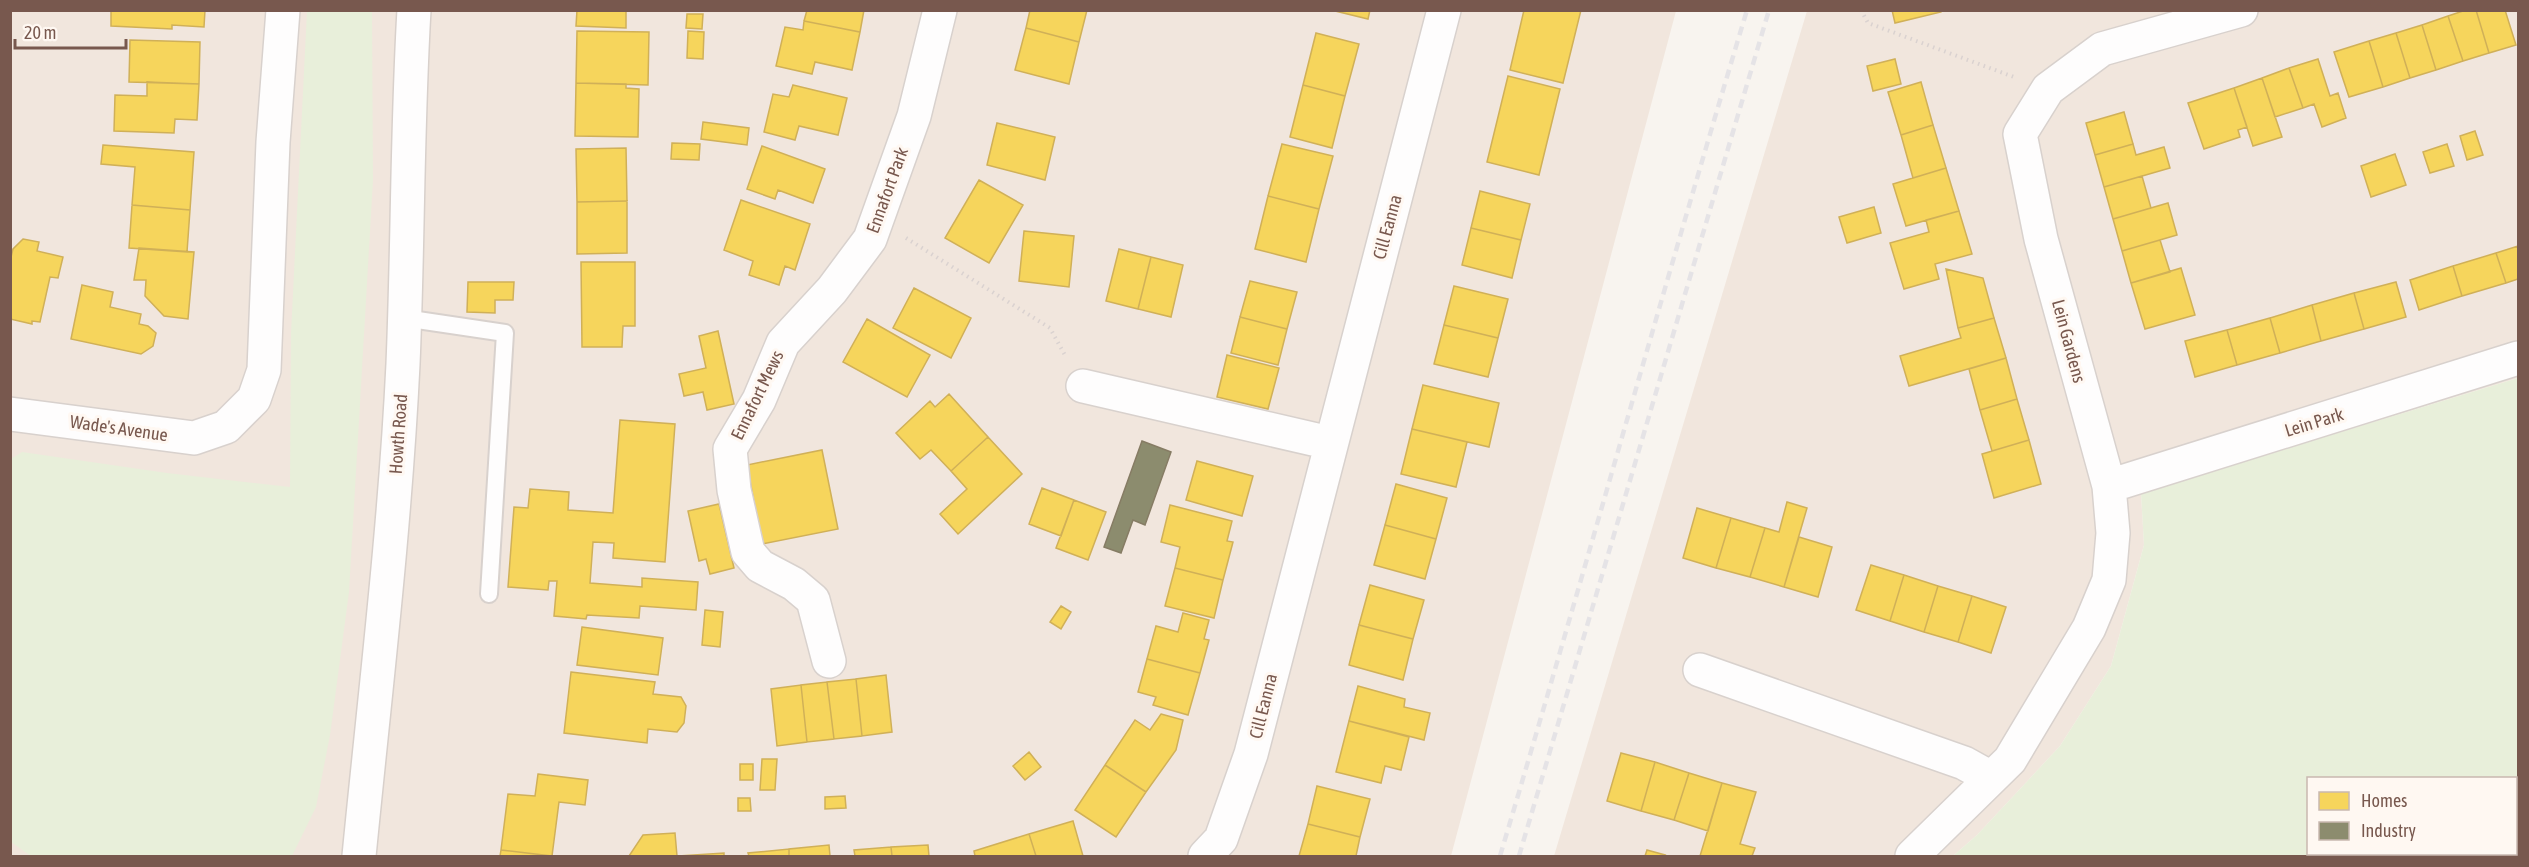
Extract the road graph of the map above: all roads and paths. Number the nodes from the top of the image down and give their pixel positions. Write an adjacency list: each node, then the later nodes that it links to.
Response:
1 (283, 10): 13 (street, Wade's Avenue)
2 (414, 10): 9 (street, Howth Road)
3 (940, 10): 8 (street, Ennafort Park)
4 (1444, 10): 14 (street, Cill Eanna)
5 (1862, 10): 7 (path)
6 (2241, 10): 7 (street, Lein Gardens)
7 (2048, 89): 15 (street, Lein Gardens)
8 (877, 219): 10 (street, Ennafort Park); 12 (path)
9 (404, 318): 16 (lane); 20 (street, Howth Road)
10 (783, 343): 17 (street, Ennafort Mews)
11 (2518, 358): 15 (street, Lein Park)
12 (1083, 386): 14 (street)
13 (10, 414)
14 (1330, 443): 21 (street, Cill Eanna)
15 (2109, 486): 19 (street, Lein Gardens)
16 (489, 594)
17 (828, 661)
18 (1700, 670): 19 (street)
19 (1991, 778): 22 (street, Lein Gardens)
20 (359, 856)
21 (1205, 856)
22 (1912, 856)

